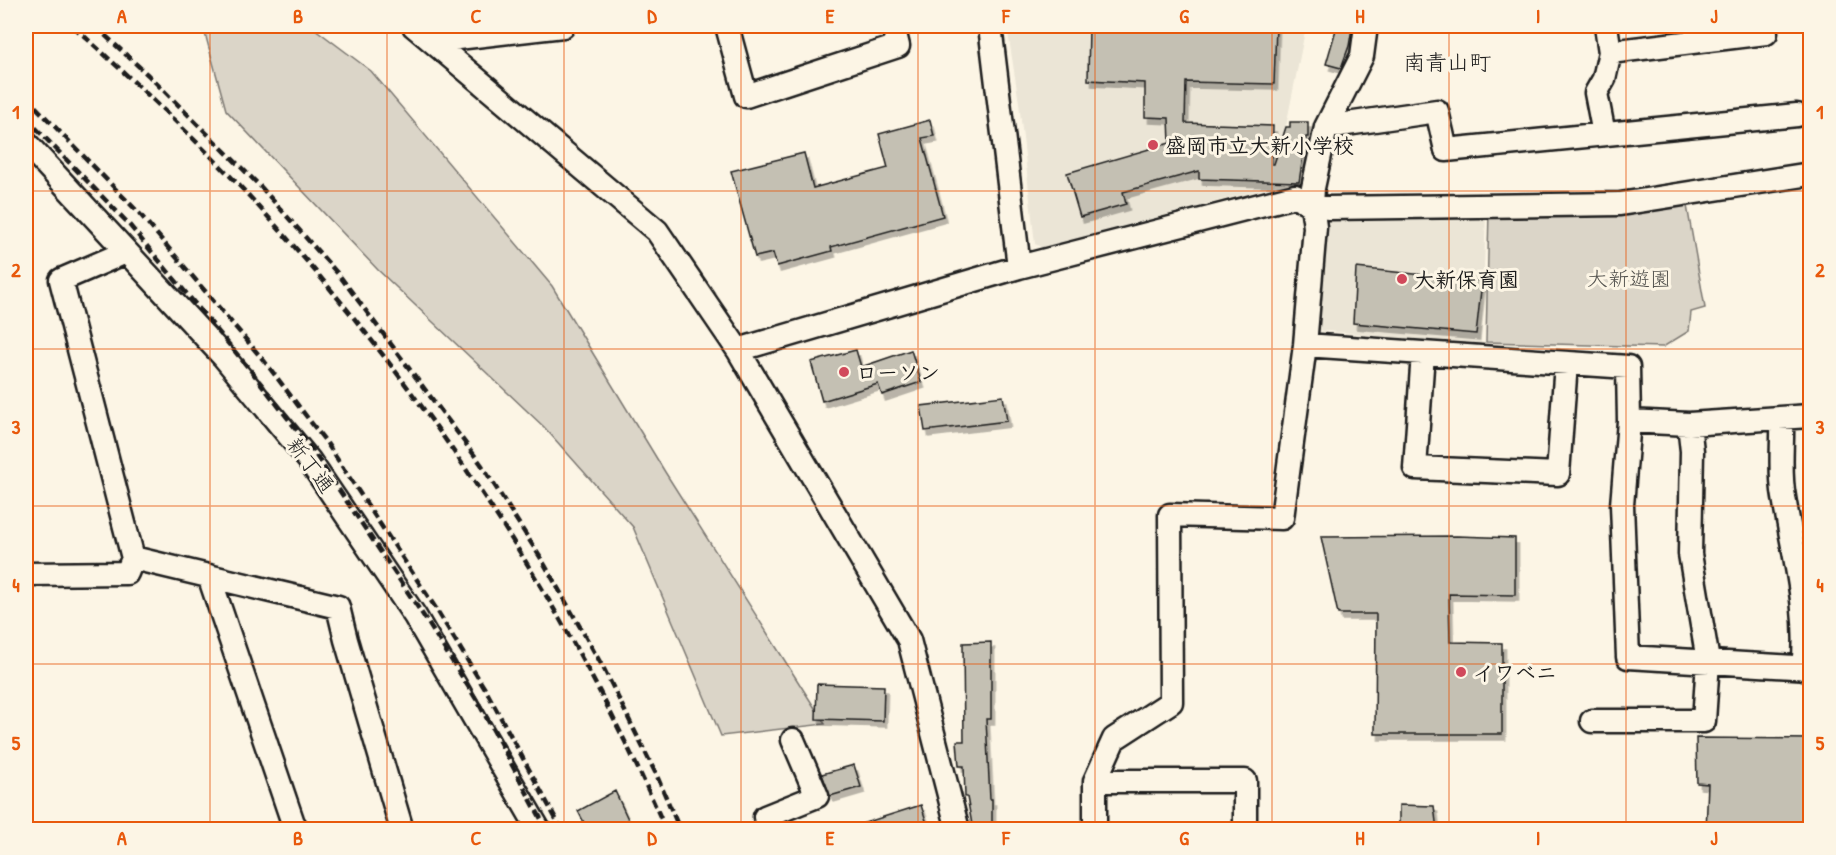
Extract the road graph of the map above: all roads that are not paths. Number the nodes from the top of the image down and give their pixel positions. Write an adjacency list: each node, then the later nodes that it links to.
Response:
1 (414, 26): 9 (street)
2 (563, 26): 9 (street)
3 (727, 26): 4 (street)
4 (893, 26)
5 (990, 26): 18 (street)
6 (1366, 26): 12 (street)
7 (1606, 26): 10 (street)
8 (1766, 33): 10 (street)
9 (432, 41): 20 (street)
10 (1610, 52): 13 (street)
11 (1797, 114): 13 (street)
12 (1326, 127): 13 (street); 16 (street)
13 (1604, 134)
14 (26, 143): 17 (street, 新丁通)
15 (1810, 174): 16 (street)
16 (1312, 205): 18 (street); 19 (street)
17 (126, 252): 27 (street); 37 (street, 新丁通)
18 (1019, 267): 20 (street)
19 (1305, 345): 21 (street); 34 (street)
20 (738, 350): 39 (street)
21 (1423, 353): 22 (street); 22 (street)
22 (1566, 363): 25 (street)
23 (1810, 416): 24 (street)
24 (1782, 418): 26 (street); 31 (street)
25 (1629, 421): 26 (street); 30 (street)
26 (1689, 423): 30 (street)
27 (133, 558): 28 (street); 29 (street)
28 (26, 574)
29 (209, 576): 35 (street); 36 (street)
30 (1708, 661): 31 (street); 32 (street)
31 (1807, 668)
32 (1592, 721)
33 (793, 740): 38 (street)
34 (1095, 781): 40 (street); 41 (street)
35 (298, 830)
36 (402, 830)
37 (539, 830)
38 (770, 830)
39 (958, 830)
40 (1095, 830)
41 (1245, 830)

